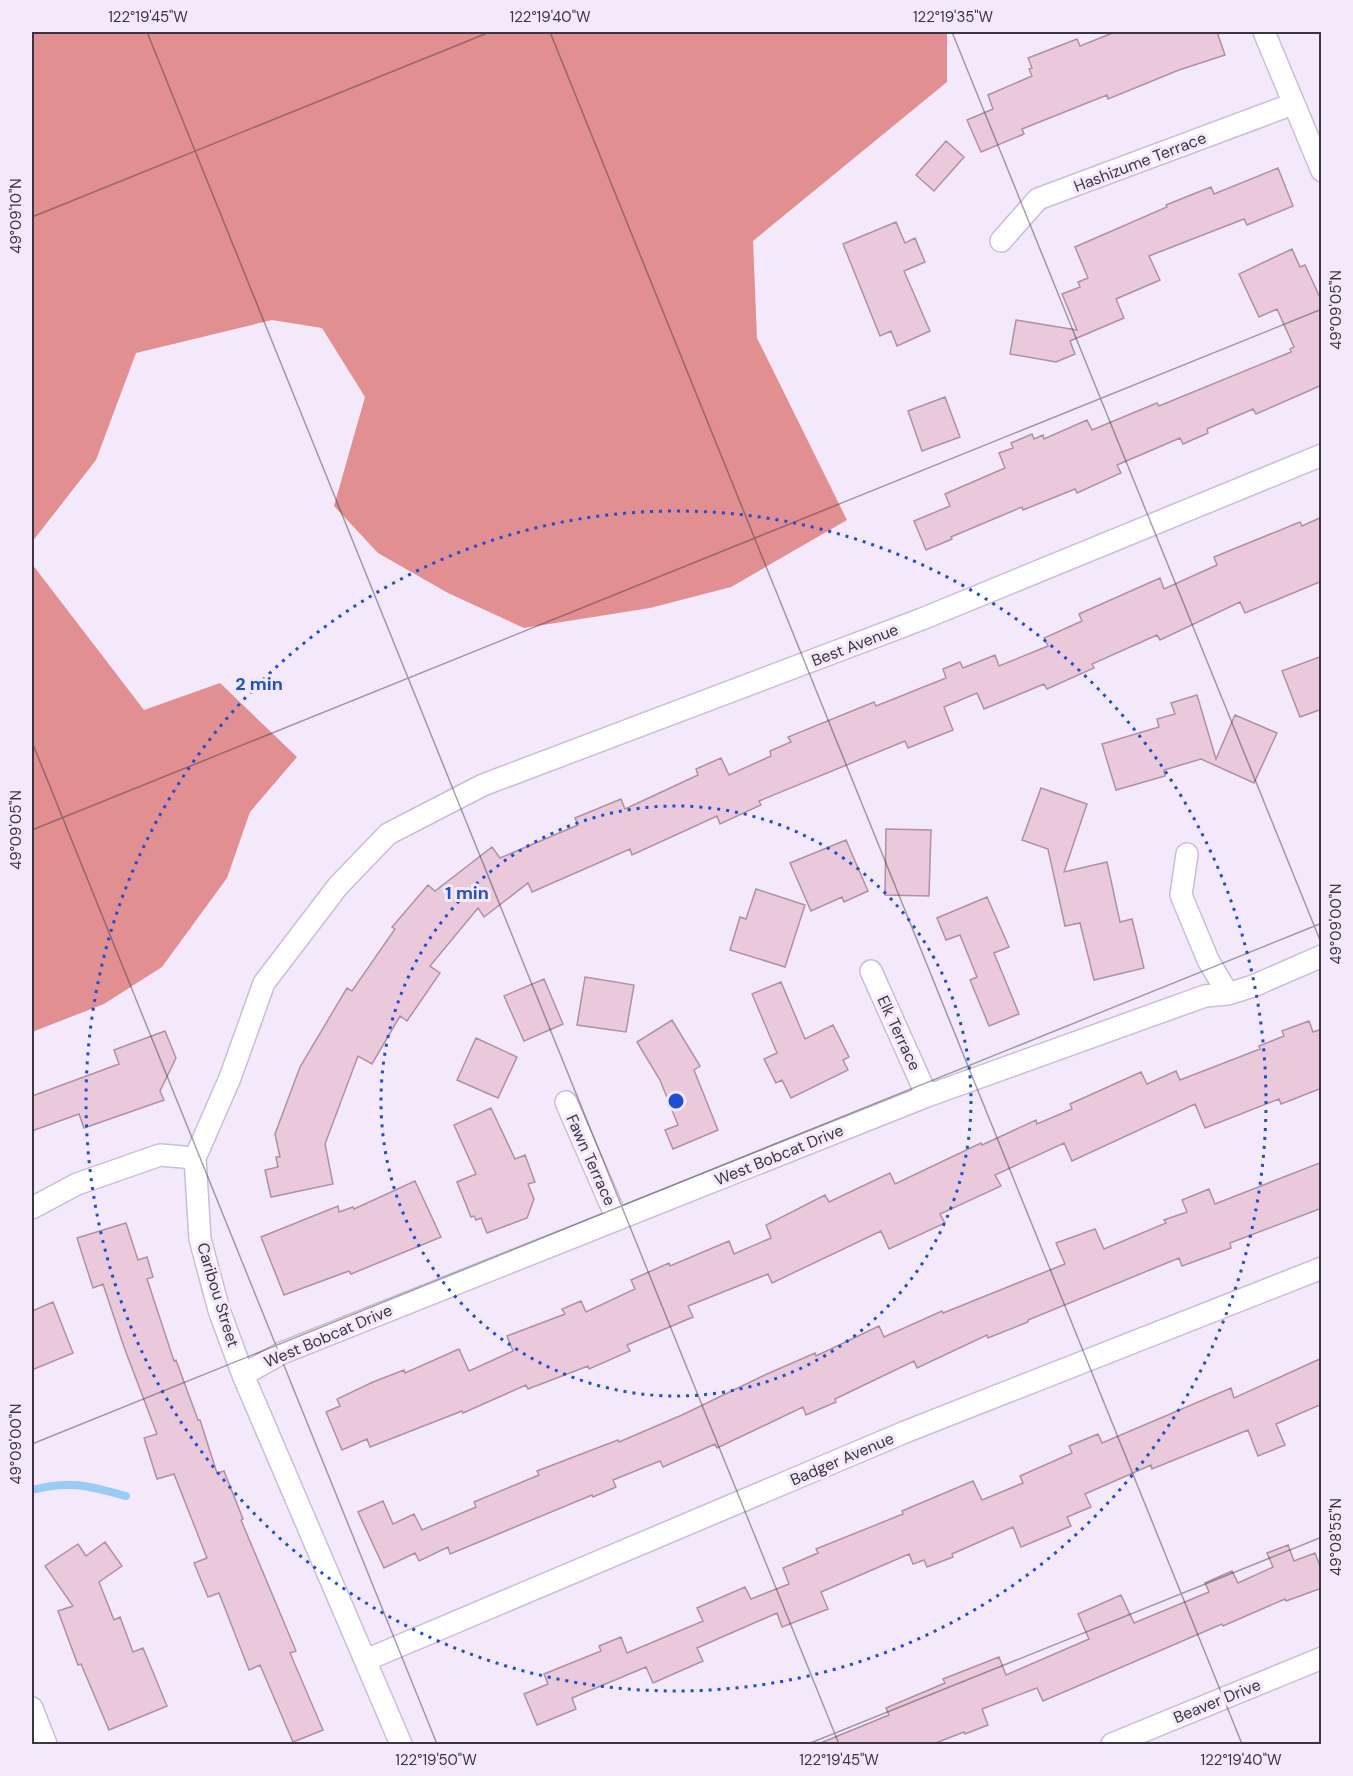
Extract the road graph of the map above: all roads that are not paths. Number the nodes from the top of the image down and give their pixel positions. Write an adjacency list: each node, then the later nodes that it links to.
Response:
1 (1264, 32): 2 (street)
2 (1293, 104): 3 (street); 4 (street, Hashizume Terrace)
3 (1322, 171)
4 (1001, 241)
5 (1322, 455): 6 (street, Best Avenue)
6 (388, 834): 13 (street, Caribou Street)
7 (1187, 854): 10 (street)
8 (1322, 956): 10 (street, West Bobcat Drive)
9 (871, 971): 11 (street, Elk Terrace)
10 (1228, 994): 11 (street, West Bobcat Drive)
11 (927, 1096): 15 (street, West Bobcat Drive)
12 (566, 1102): 15 (street, Fawn Terrace)
13 (195, 1158): 14 (street); 17 (street, Caribou Street)
14 (32, 1208)
15 (617, 1219): 17 (street, West Bobcat Drive)
16 (1322, 1268): 19 (street, Badger Avenue)
17 (243, 1375): 19 (street, Caribou Street)
18 (1322, 1658): 23 (street, Beaver Drive)
19 (366, 1660): 22 (street, Caribou Street)
20 (32, 1708): 21 (street)
21 (46, 1744)
22 (401, 1744)
23 (1112, 1744)

